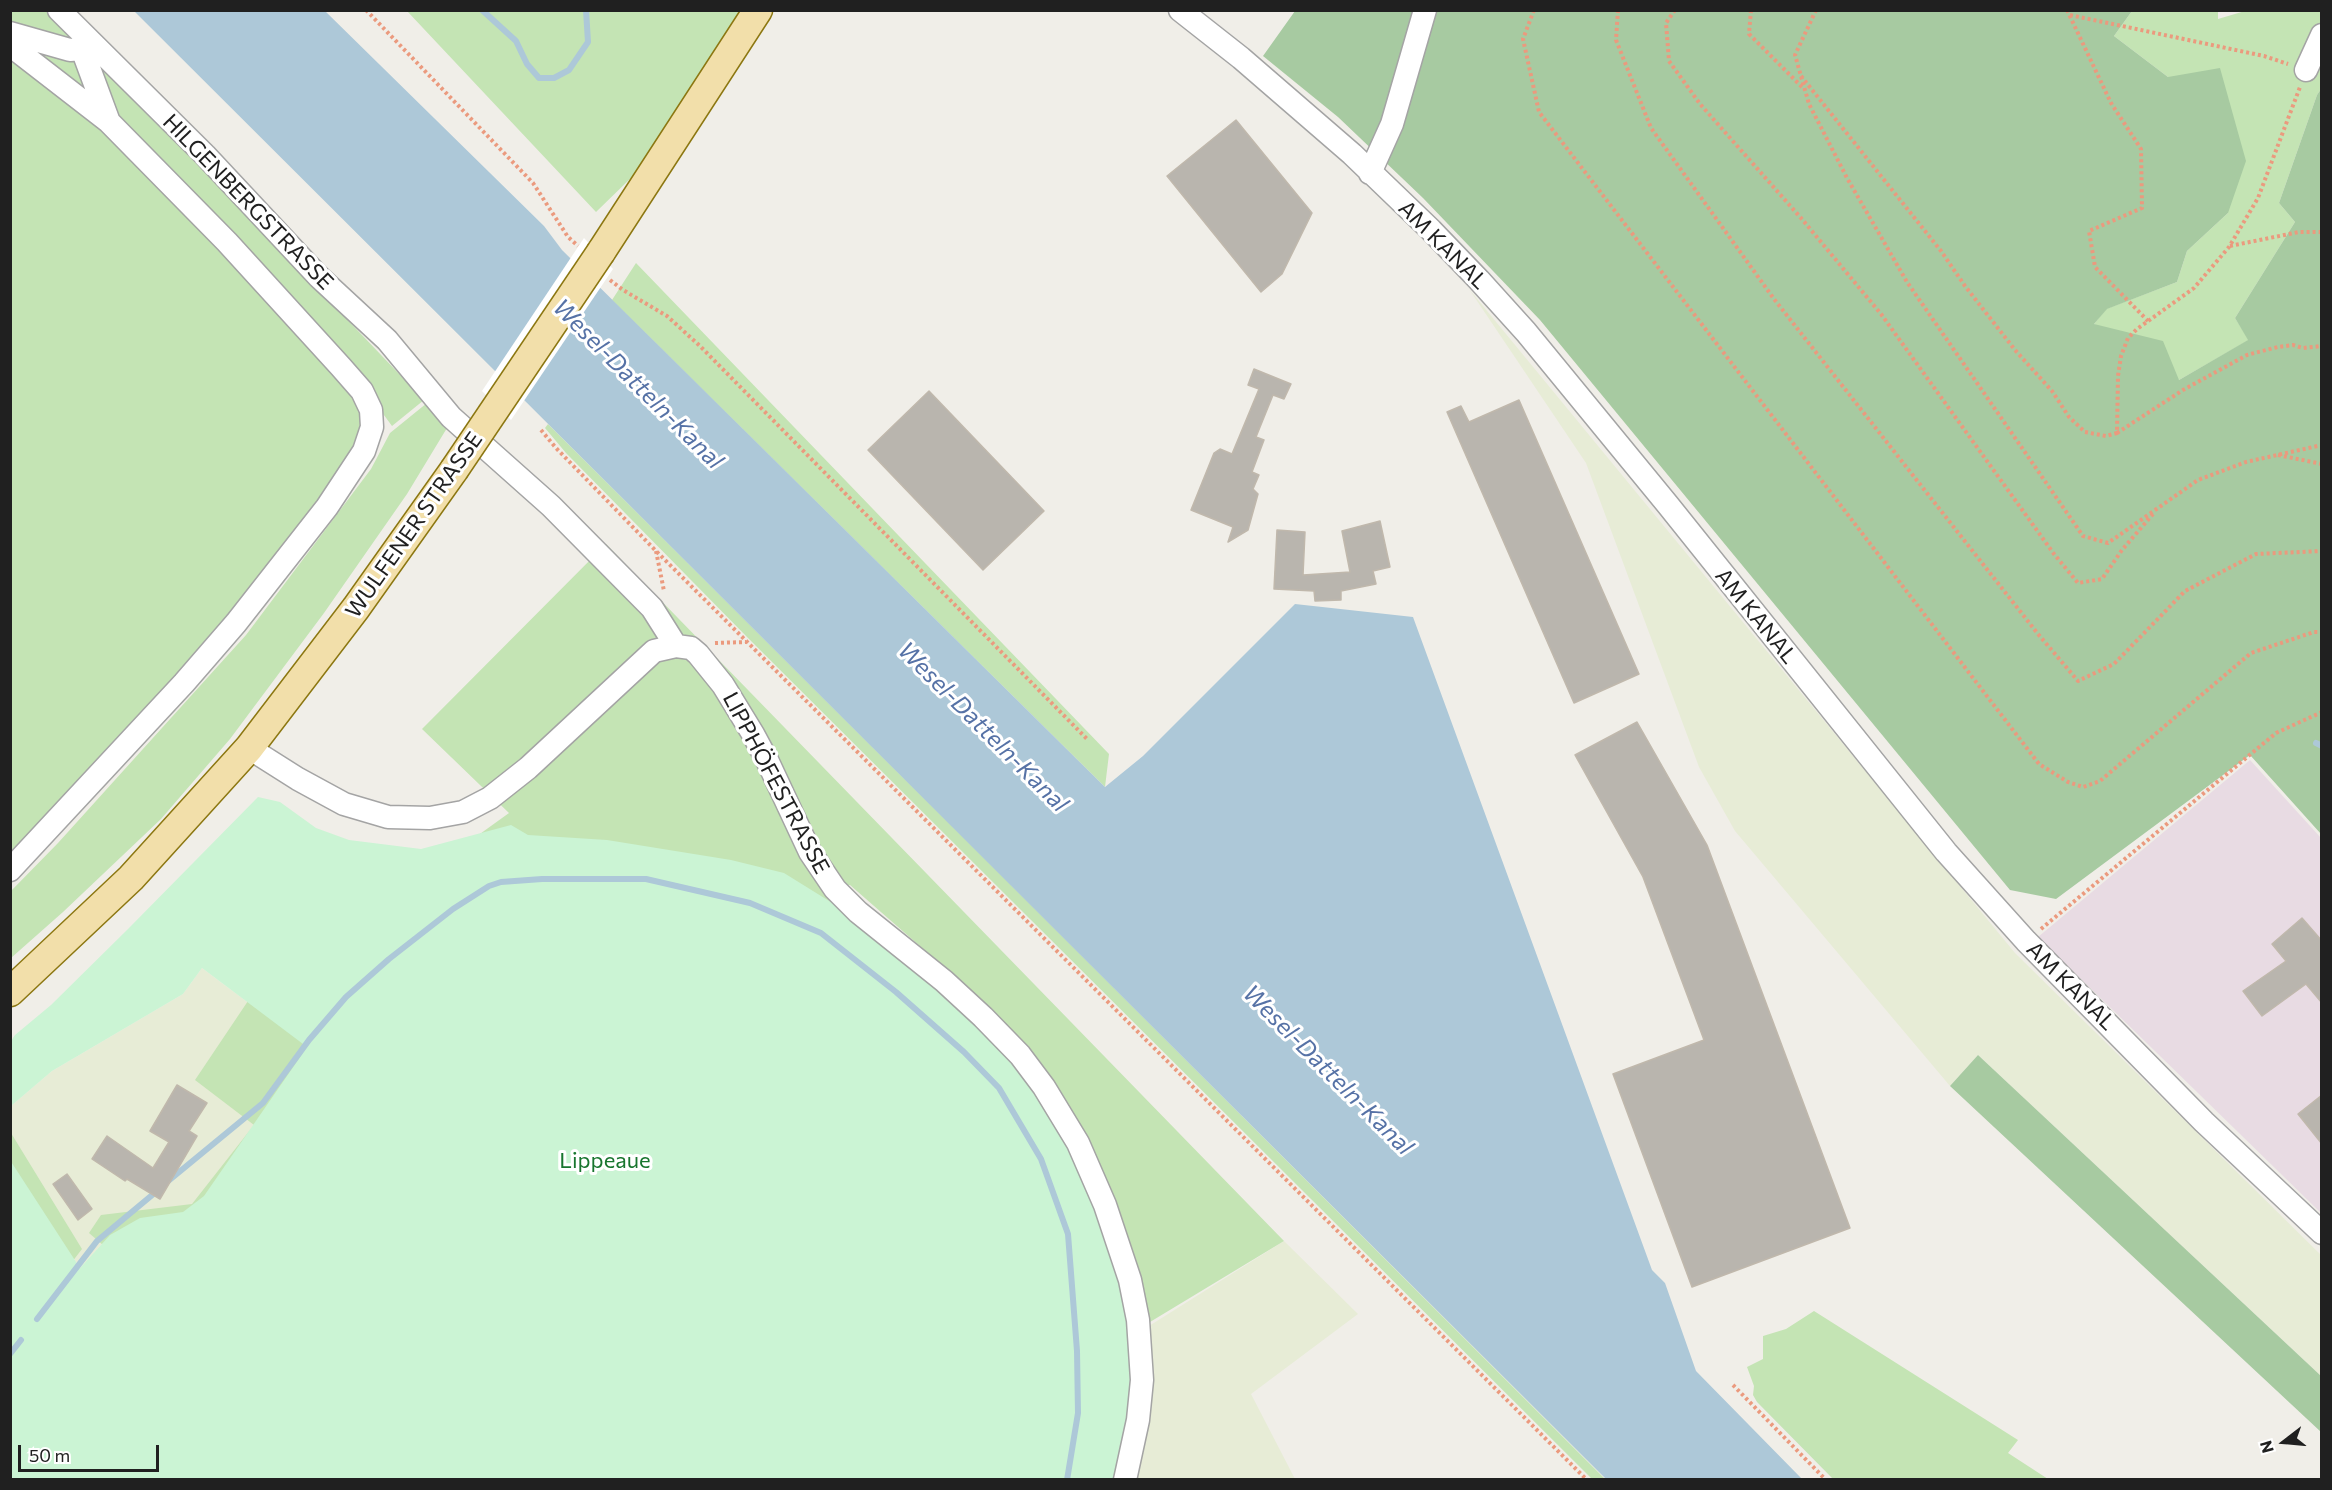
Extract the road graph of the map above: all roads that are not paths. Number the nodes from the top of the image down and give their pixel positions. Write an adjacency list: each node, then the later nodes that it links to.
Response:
1 (59, 10): 8 (street, HILGENBERGSTRASSE)
2 (758, 10): 13 (main road, WULFENER STRASSE, bridge)
3 (1180, 10): 11 (street, AM KANAL)
4 (1425, 10): 11 (street)
5 (10, 33): 8 (street)
6 (2322, 35): 9 (street)
7 (10, 45): 10 (street)
8 (90, 48): 10 (street); 12 (street, HILGENBERGSTRASSE)
9 (2306, 70)
10 (109, 122): 14 (street)
11 (1370, 172): 16 (street, AM KANAL)
12 (676, 646): 13 (street); 17 (street, LIPPHÖFESTRASSE)
13 (249, 747): 15 (main road, WULFENER STRASSE)
14 (10, 870)
15 (10, 992)
16 (2322, 1233)
17 (1125, 1479)

